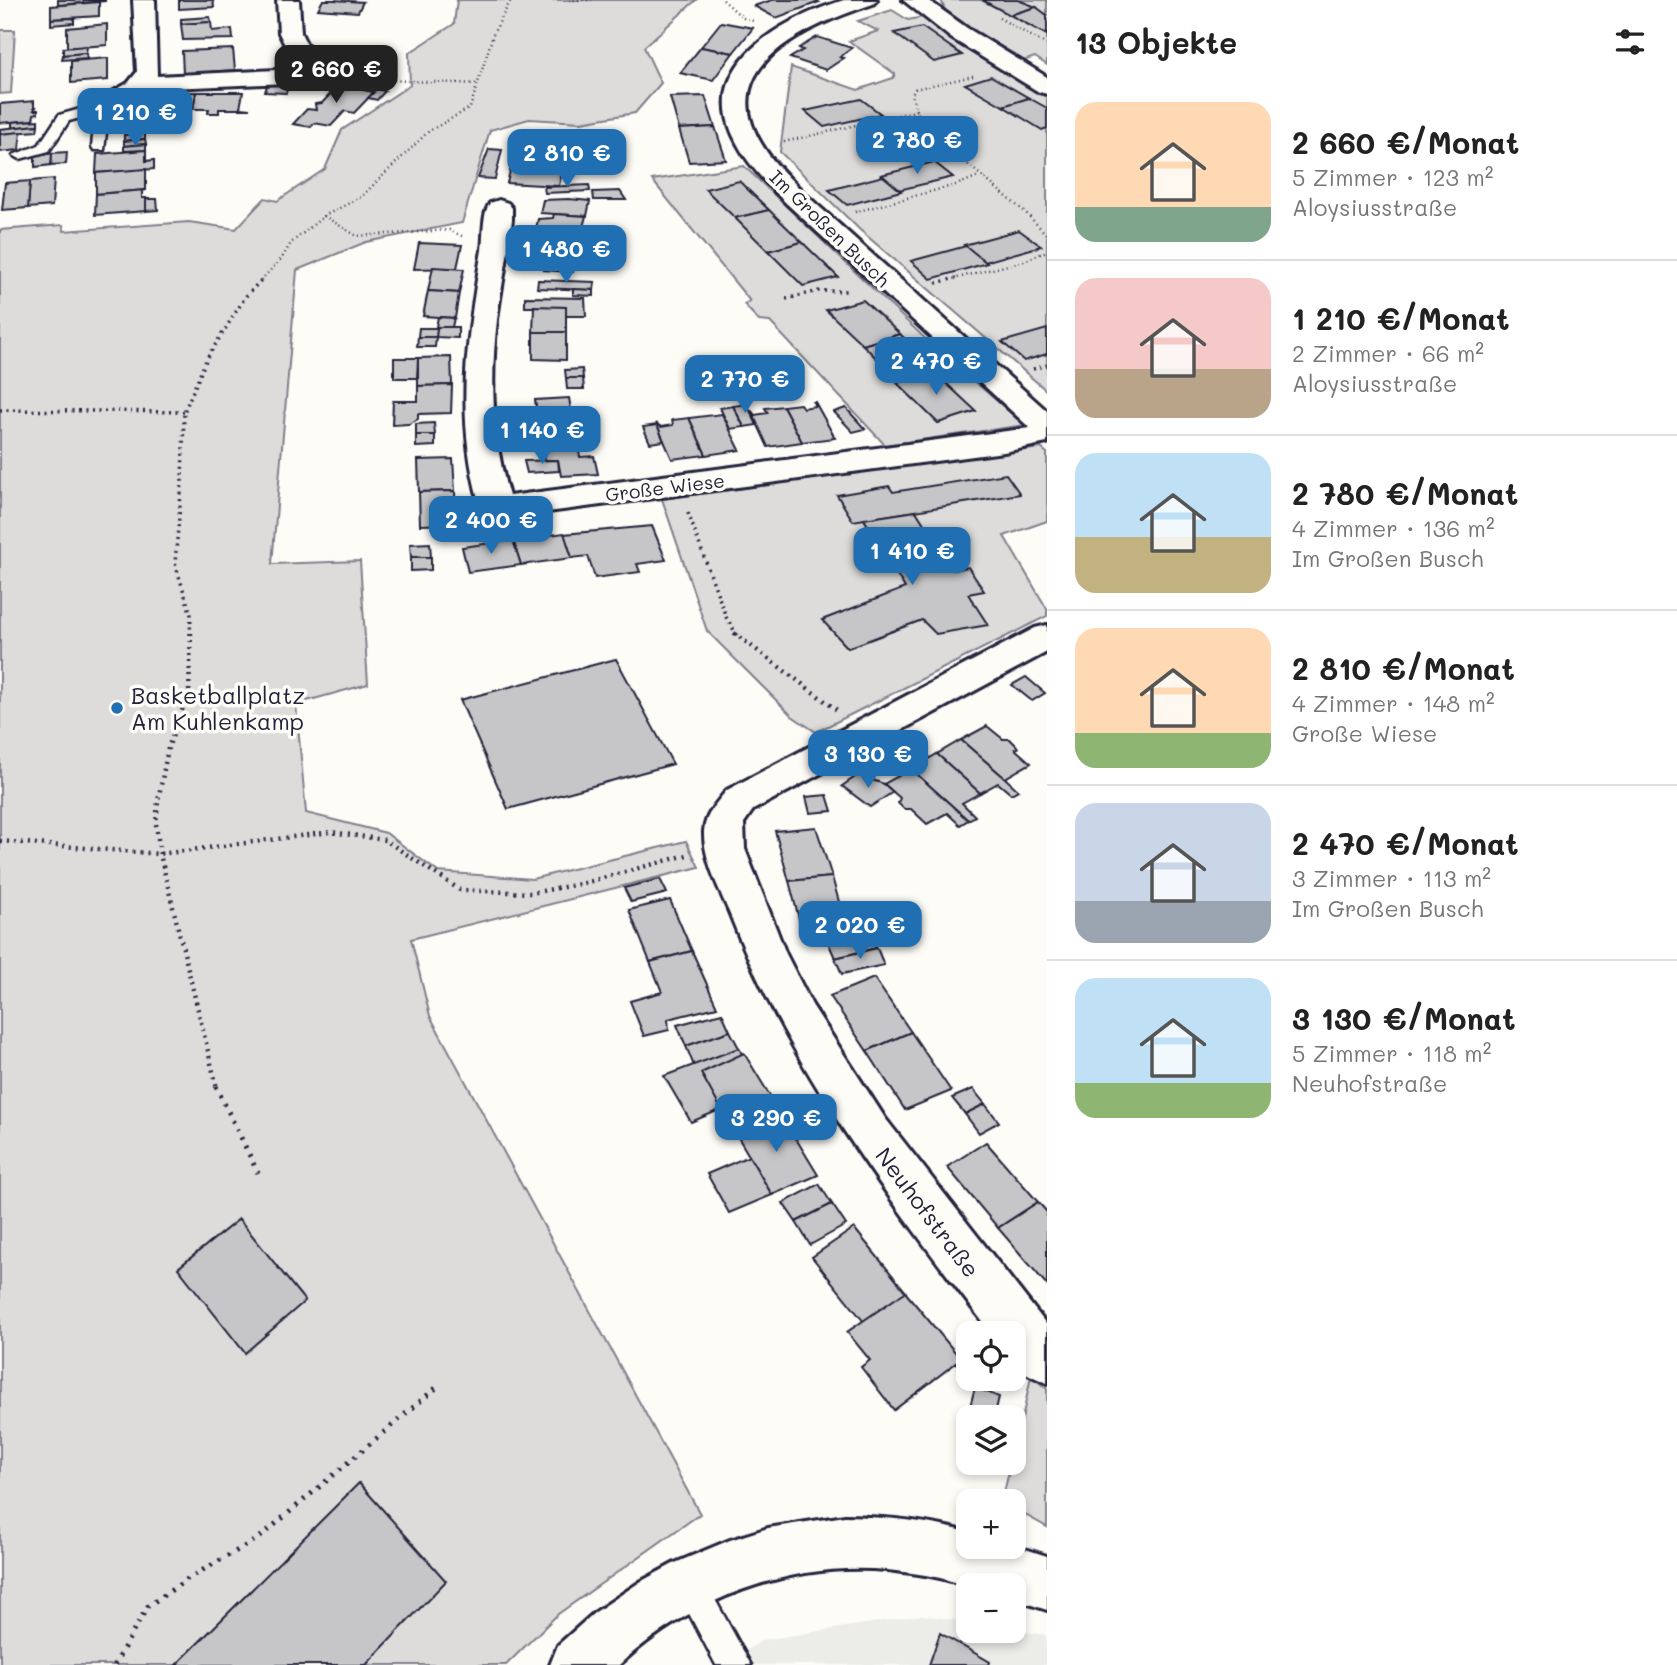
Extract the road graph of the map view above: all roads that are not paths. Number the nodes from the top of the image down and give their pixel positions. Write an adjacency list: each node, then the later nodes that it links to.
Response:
1 (144, 0): 5 (street)
2 (288, 0): 5 (street)
3 (866, 0): 11 (street, Im Großen Busch)
4 (914, 0): 6 (street)
5 (143, 82): 7 (street)
6 (1047, 87)
7 (102, 107): 8 (lane); 9 (lane)
8 (99, 147)
9 (20, 155)
10 (499, 221): 12 (street, Große Wiese)
11 (1047, 427)
12 (1047, 434)
13 (1047, 637): 14 (street, Neuhofstraße)
14 (1047, 1359)
15 (689, 1583): 16 (street); 17 (street); 18 (lane)
16 (1047, 1583)
17 (578, 1665)
18 (734, 1665)

